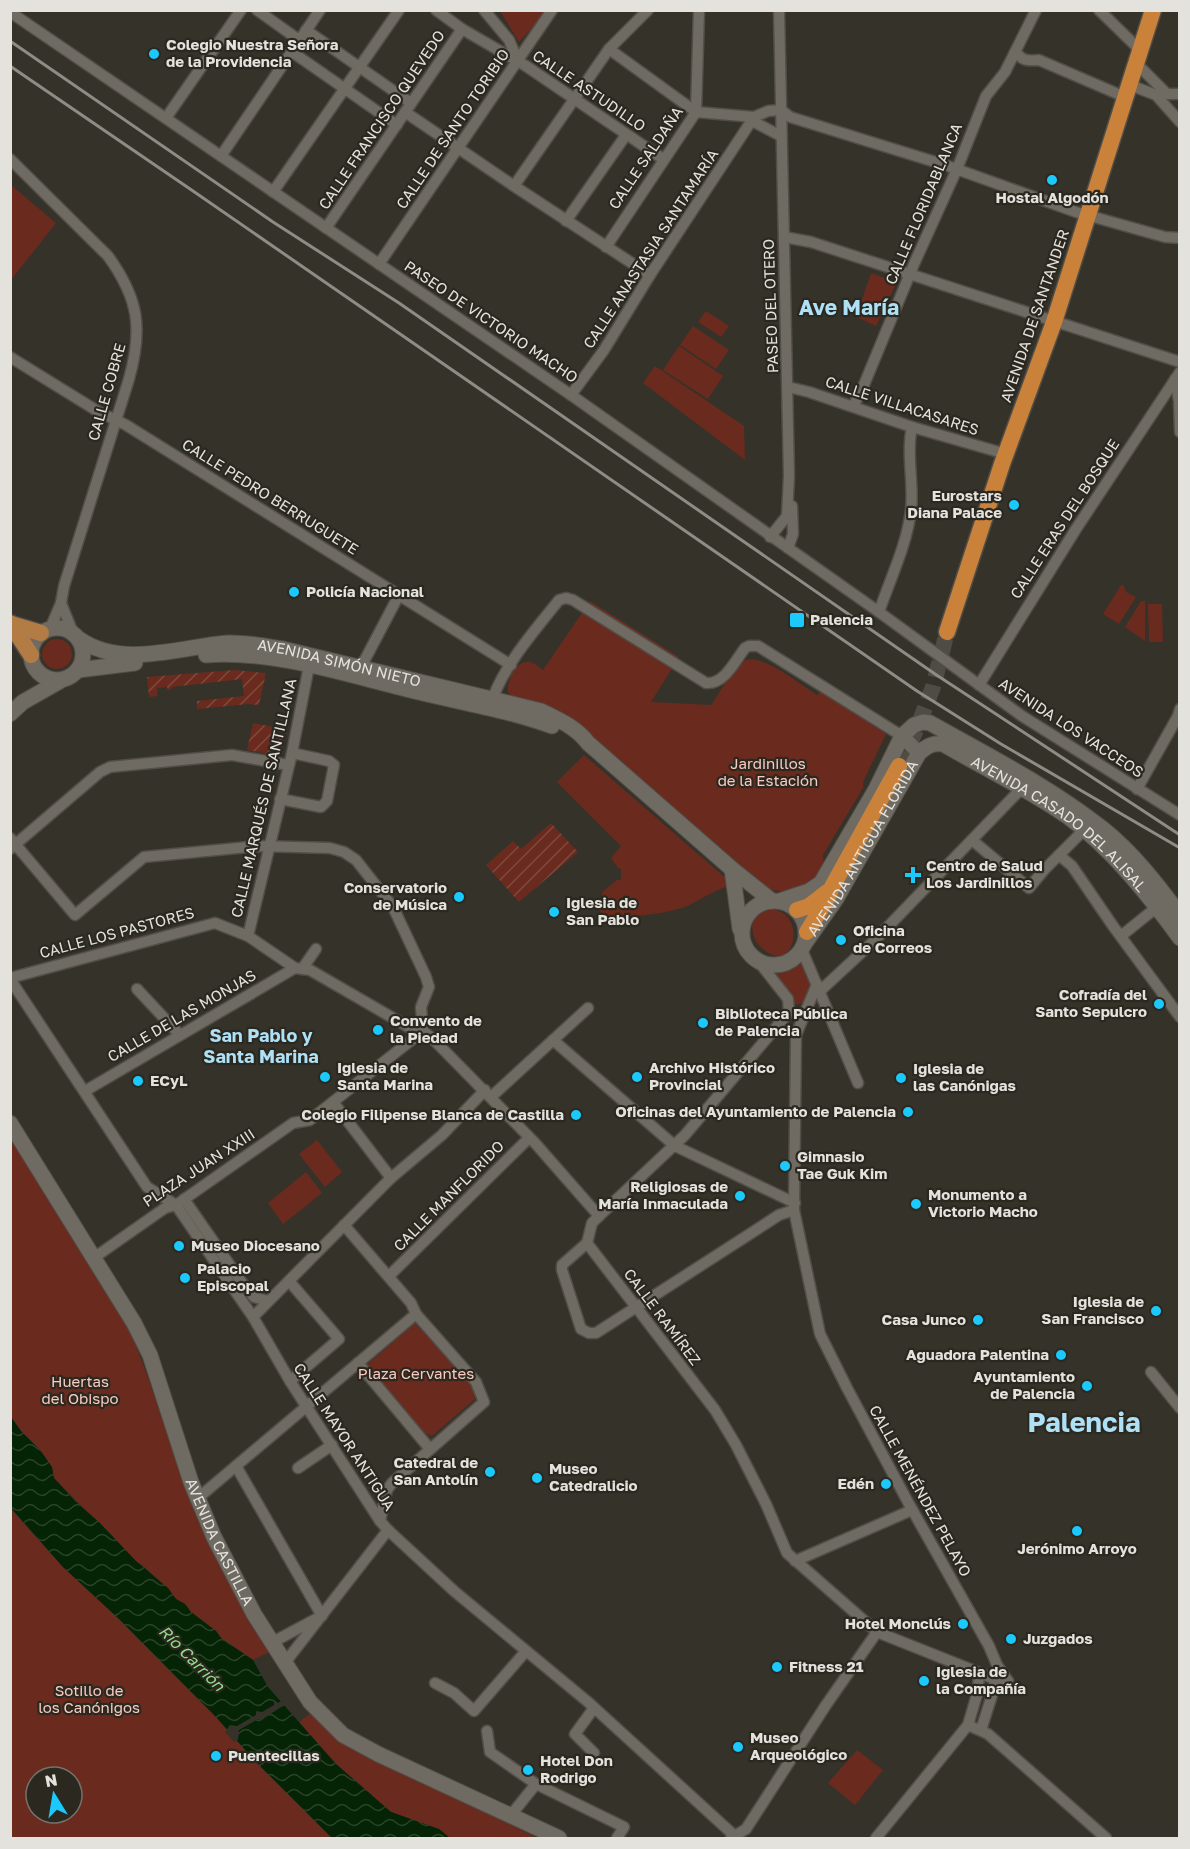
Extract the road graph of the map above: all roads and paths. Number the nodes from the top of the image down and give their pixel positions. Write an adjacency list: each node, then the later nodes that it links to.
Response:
1 (241, 10): 33 (street)
2 (257, 10): 17 (street)
3 (320, 10): 16 (street)
4 (399, 10): 24 (street)
5 (436, 10): 15 (street, CALLE ASTUDILLO)
6 (484, 10): 22 (street)
7 (552, 10): 22 (street, CALLE DE SANTO TORIBIO)
8 (648, 10): 18 (street)
9 (699, 10): 32 (street, CALLE SALDAÑA)
10 (779, 10): 31 (street, PASEO DEL OTERO)
11 (1036, 10): 20 (street, CALLE FLORIDABLANCA)
12 (1099, 10): 21 (street)
13 (1153, 10): 21 (highway, AVENIDA DE SANTANDER)
14 (18, 14): 33 (street, PASEO DE VICTORIO MACHO)
15 (462, 29): 22 (street, CALLE ASTUDILLO); 30 (street, CALLE FRANCISCO QUEVEDO)
16 (306, 30): 17 (street); 24 (street)
17 (299, 40): 19 (street)
18 (609, 49): 29 (street); 32 (street)
19 (292, 52): 26 (street); 40 (street)
20 (1016, 52): 23 (street); 25 (street, CALLE FLORIDABLANCA)
21 (1138, 57): 27 (highway, AVENIDA DE SANTANDER); 28 (street)
22 (518, 61): 29 (street, CALLE ASTUDILLO); 39 (street, CALLE DE SANTO TORIBIO)
23 (1028, 61): 25 (street); 27 (street)
24 (359, 68): 26 (street); 30 (street)
25 (1005, 72): 43 (street, CALLE FLORIDABLANCA)
26 (345, 88): 36 (street); 45 (street)
27 (1127, 91): 35 (street); 46 (highway, AVENIDA DE SANTANDER)
28 (1179, 94)
29 (574, 98): 37 (street, CALLE ASTUDILLO); 44 (street)
30 (408, 108): 36 (street, CALLE FRANCISCO QUEVEDO); 39 (street)
31 (781, 110): 34 (street); 38 (street, PASEO DEL OTERO); 43 (street)
32 (696, 112): 34 (street); 42 (street, CALLE SALDAÑA)
33 (166, 118): 40 (street, PASEO DE VICTORIO MACHO)
34 (753, 119): 38 (street); 55 (street, CALLE ANASTASIA SANTAMARÍA)
35 (1179, 122)
36 (397, 125): 48 (street, CALLE FRANCISCO QUEVEDO)
37 (626, 135): 42 (street, CALLE ASTUDILLO); 47 (street)
38 (781, 136): 49 (street, PASEO DEL OTERO)
39 (459, 149): 44 (street); 54 (street, CALLE DE SANTO TORIBIO)
40 (221, 156): 45 (street, PASEO DE VICTORIO MACHO)
41 (10, 159): 66 (street, CALLE COBRE)
42 (663, 159): 53 (street, CALLE SALDAÑA)
43 (957, 169): 46 (street); 56 (street, CALLE FLORIDABLANCA)
44 (514, 186): 47 (street)
45 (273, 192): 48 (street, PASEO DE VICTORIO MACHO)
46 (1088, 215): 50 (street); 57 (highway, AVENIDA DE SANTANDER)
47 (567, 221): 53 (street)
48 (326, 228): 54 (street, PASEO DE VICTORIO MACHO)
49 (784, 237): 56 (street); 61 (street, PASEO DEL OTERO)
50 (1165, 237): 51 (street); 52 (street)
51 (1179, 238)
52 (1179, 245)
53 (606, 247): 55 (street)
54 (379, 264): 62 (street, PASEO DE VICTORIO MACHO)
55 (650, 275): 62 (street, CALLE ANASTASIA SANTAMARÍA)
56 (910, 275): 57 (street); 65 (street, CALLE FLORIDABLANCA)
57 (1054, 322): 59 (street); 69 (highway, AVENIDA DE SANTANDER)
58 (10, 357): 66 (street, CALLE PEDRO BERRUGUETE)
59 (1179, 362)
60 (1177, 375): 63 (street, CALLE ERAS DEL BOSQUE); 64 (street)
61 (789, 387): 65 (street, CALLE VILLACASARES); 70 (street, PASEO DEL OTERO)
62 (571, 395): 71 (street, PASEO DE VICTORIO MACHO)
63 (1162, 398): 64 (street); 87 (street, CALLE ERAS DEL BOSQUE)
64 (1179, 401): 68 (street)
65 (853, 406): 67 (street, CALLE VILLACASARES)
66 (115, 421): 73 (street, CALLE PEDRO BERRUGUETE); 74 (street, CALLE COBRE)
67 (912, 427): 69 (street, CALLE VILLACASARES); 75 (street)
68 (1179, 432)
69 (1006, 454): 78 (highway, AVENIDA DE SANTANDER)
70 (789, 476): 71 (street, PASEO DEL OTERO); 72 (street, PASEO DEL OTERO)
71 (771, 537): 72 (street, PASEO DE VICTORIO MACHO)
72 (788, 548): 75 (street, PASEO DE VICTORIO MACHO)
73 (399, 595): 82 (street, CALLE PEDRO BERRUGUETE); 84 (street)
74 (60, 603): 77 (street, CALLE COBRE); 79 (street)
75 (879, 612): 81 (street, PASEO DE VICTORIO MACHO)
76 (11, 623): 77 (main road); 80 (main road)
77 (46, 631): 79 (main road); 80 (main road)
78 (947, 632)
79 (76, 636): 84 (main road, AVENIDA SIMÓN NIETO); 85 (main road)
80 (32, 661): 86 (main road); 91 (main road)
81 (949, 663): 87 (street, AVENIDA LOS VACCEOS)
82 (512, 664): 90 (street); 96 (street)
83 (309, 666): 84 (main road); 85 (main road, AVENIDA SIMÓN NIETO); 88 (main road, AVENIDA SIMÓN NIETO); 98 (street, CALLE MARQUÉS DE SANTILLANA)
84 (361, 667): 88 (main road); 90 (main road, AVENIDA SIMÓN NIETO)
85 (78, 670): 86 (main road)
86 (60, 681): 91 (main road)
87 (979, 686): 103 (street, AVENIDA LOS VACCEOS)
88 (397, 687): 89 (main road, AVENIDA SIMÓN NIETO)
89 (443, 698): 90 (main road); 94 (main road, AVENIDA SIMÓN NIETO)
90 (493, 699): 94 (main road); 97 (main road, AVENIDA SIMÓN NIETO)
91 (23, 702): 93 (main road)
92 (1179, 709): 103 (street)
93 (10, 714)
94 (541, 722): 97 (main road, AVENIDA SIMÓN NIETO)
95 (914, 725): 96 (main road, AVENIDA ANTIGUA FLORIDA); 106 (main road, AVENIDA CASADO DEL ALISAL)
96 (902, 736): 99 (street); 113 (main road, AVENIDA ANTIGUA FLORIDA)
97 (588, 743): 111 (main road, AVENIDA SIMÓN NIETO)
98 (292, 753): 100 (street, CALLE MARQUÉS DE SANTILLANA); 104 (street)
99 (919, 753): 102 (main road, AVENIDA CASADO DEL ALISAL); 121 (main road, AVENIDA ANTIGUA FLORIDA)
100 (288, 765): 104 (street, CALLE MARQUÉS DE SANTILLANA); 108 (street)
101 (899, 766): 112 (highway)
102 (1021, 789): 106 (main road, AVENIDA CASADO DEL ALISAL); 107 (street)
103 (1137, 789): 105 (street, AVENIDA LOS VACCEOS)
104 (280, 799): 109 (street, CALLE MARQUÉS DE SANTILLANA)
105 (1179, 815)
106 (1088, 826): 110 (street); 114 (main road, AVENIDA CASADO DEL ALISAL); 116 (main road, AVENIDA CASADO DEL ALISAL)
107 (972, 840): 110 (street); 126 (street)
108 (12, 844): 109 (street)
109 (269, 846): 117 (street, CALLE MARQUÉS DE SANTILLANA); 130 (street)
110 (1059, 855): 119 (street)
111 (732, 869): 113 (main road, AVENIDA SIMÓN NIETO); 118 (main road)
112 (832, 887): 115 (highway); 121 (highway)
113 (776, 901): 115 (main road); 118 (main road)
114 (1157, 907): 119 (street); 120 (main road, AVENIDA CASADO DEL ALISAL)
115 (797, 910): 121 (main road)
116 (1179, 915)
117 (248, 936): 124 (street, CALLE LOS PASTORES); 125 (street, CALLE LOS PASTORES)
118 (741, 936): 123 (main road)
119 (1121, 936): 129 (street)
120 (1179, 938)
121 (805, 942): 123 (main road); 126 (street)
122 (316, 949): 124 (street)
123 (759, 962): 139 (street)
124 (299, 969): 130 (street, CALLE LOS PASTORES); 131 (street, CALLE DE LAS MONJAS)
125 (10, 978): 134 (street, CALLE MAYOR ANTIGUA)
126 (819, 988): 133 (street); 142 (street, CALLE MENÉNDEZ PELAYO)
127 (137, 989): 131 (street)
128 (588, 1008): 132 (street)
129 (1179, 1017)
130 (423, 1032): 135 (street, CALLE LOS PASTORES); 136 (street, PLAZA JUAN XXIII)
131 (180, 1035): 134 (street, CALLE DE LAS MONJAS)
132 (554, 1040): 135 (street); 139 (street)
133 (858, 1083)
134 (85, 1091): 141 (street, CALLE MAYOR ANTIGUA)
135 (488, 1094): 138 (street, CALLE LOS PASTORES); 140 (street)
136 (333, 1102): 140 (street); 141 (street, PLAZA JUAN XXIII)
137 (10, 1123): 146 (main road, AVENIDA CASTILLA)
138 (529, 1138): 143 (street, CALLE LOS PASTORES); 147 (street, CALLE MANFLORIDO)
139 (675, 1146): 142 (street); 143 (street)
140 (391, 1178): 144 (street)
141 (180, 1202): 146 (street, PLAZA JUAN XXIII); 149 (street, CALLE MAYOR ANTIGUA); 152 (street, CALLE MAYOR ANTIGUA)
142 (795, 1206): 150 (street); 163 (street, CALLE MENÉNDEZ PELAYO)
143 (599, 1216): 145 (street)
144 (344, 1225): 147 (street); 148 (street)
145 (586, 1243): 150 (street, CALLE RAMÍREZ); 150 (street)
146 (95, 1257): 162 (main road, AVENIDA CASTILLA)
147 (389, 1276): 151 (street)
148 (289, 1281): 149 (street); 155 (street)
149 (268, 1300): 152 (street)
150 (636, 1307): 165 (street, CALLE RAMÍREZ)
151 (416, 1314): 153 (street); 159 (street)
152 (253, 1317): 155 (street, CALLE MAYOR ANTIGUA)
153 (357, 1363): 156 (street); 159 (street)
154 (1151, 1372): 157 (street)
155 (290, 1381): 156 (street, CALLE MAYOR ANTIGUA)
156 (308, 1406): 158 (street, CALLE MAYOR ANTIGUA); 160 (street)
157 (1179, 1408)
158 (332, 1445): 161 (street); 164 (street, CALLE MAYOR ANTIGUA)
159 (430, 1449): 164 (street)
160 (236, 1466): 162 (street); 166 (street)
161 (298, 1468)
162 (198, 1498): 168 (main road, AVENIDA CASTILLA)
163 (912, 1510): 165 (street); 170 (street, CALLE MENÉNDEZ PELAYO)
164 (384, 1526): 166 (street); 169 (street, CALLE MAYOR ANTIGUA)
165 (795, 1561): 167 (street, CALLE RAMÍREZ)
166 (322, 1616): 168 (street); 171 (street)
167 (877, 1632): 173 (street, CALLE RAMÍREZ); 186 (street)
168 (272, 1643): 171 (main road, AVENIDA CASTILLA)
169 (526, 1651): 176 (street); 179 (street, CALLE MAYOR ANTIGUA)
170 (992, 1653): 172 (street, CALLE MENÉNDEZ PELAYO); 173 (street)
171 (284, 1664): 185 (main road, AVENIDA CASTILLA)
172 (997, 1665): 174 (street); 175 (street, CALLE MENÉNDEZ PELAYO)
173 (975, 1671): 174 (street, CALLE RAMÍREZ); 177 (street)
174 (995, 1679): 175 (street, CALLE RAMÍREZ); 177 (street); 178 (street)
175 (1008, 1681): 178 (street)
176 (435, 1683)
177 (978, 1691): 180 (street)
178 (993, 1692): 181 (street)
179 (594, 1708): 183 (street); 186 (street, CALLE MAYOR ANTIGUA)
180 (968, 1725): 181 (street); 189 (street)
181 (981, 1730): 190 (street)
182 (487, 1731): 184 (street)
183 (594, 1753)
184 (536, 1784): 185 (street); 188 (street)
185 (510, 1815): 187 (main road, AVENIDA CASTILLA)
186 (734, 1838)
187 (559, 1839)
188 (617, 1839)
189 (876, 1839)
190 (1106, 1839)

